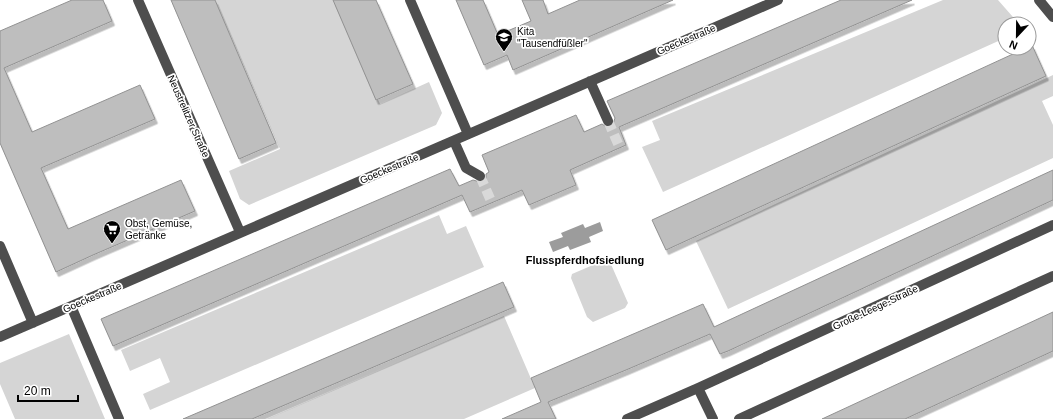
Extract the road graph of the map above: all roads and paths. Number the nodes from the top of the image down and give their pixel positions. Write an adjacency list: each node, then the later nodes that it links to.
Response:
1 (138, 0): 12 (street, Neustrelitzer Straße)
2 (410, 0): 8 (street)
3 (778, 0): 6 (street, Goeckestraße)
4 (1039, 0): 5 (street)
5 (1053, 17)
6 (590, 81): 7 (street); 8 (street, Goeckestraße)
7 (608, 121)
8 (468, 134): 9 (street, Goeckestraße)
9 (454, 141): 10 (street); 12 (street, Goeckestraße)
10 (480, 176)
11 (1053, 225): 18 (street, Große-Leege-Straße)
12 (240, 232): 15 (street, Goeckestraße)
13 (0, 246): 16 (street)
14 (1053, 276): 22 (street)
15 (71, 306): 16 (street, Goeckestraße); 19 (street)
16 (33, 322): 17 (street, Goeckestraße)
17 (0, 336)
18 (698, 388): 20 (street, Große-Leege-Straße); 21 (street)
19 (119, 419)
20 (627, 419)
21 (713, 419)
22 (739, 419)

